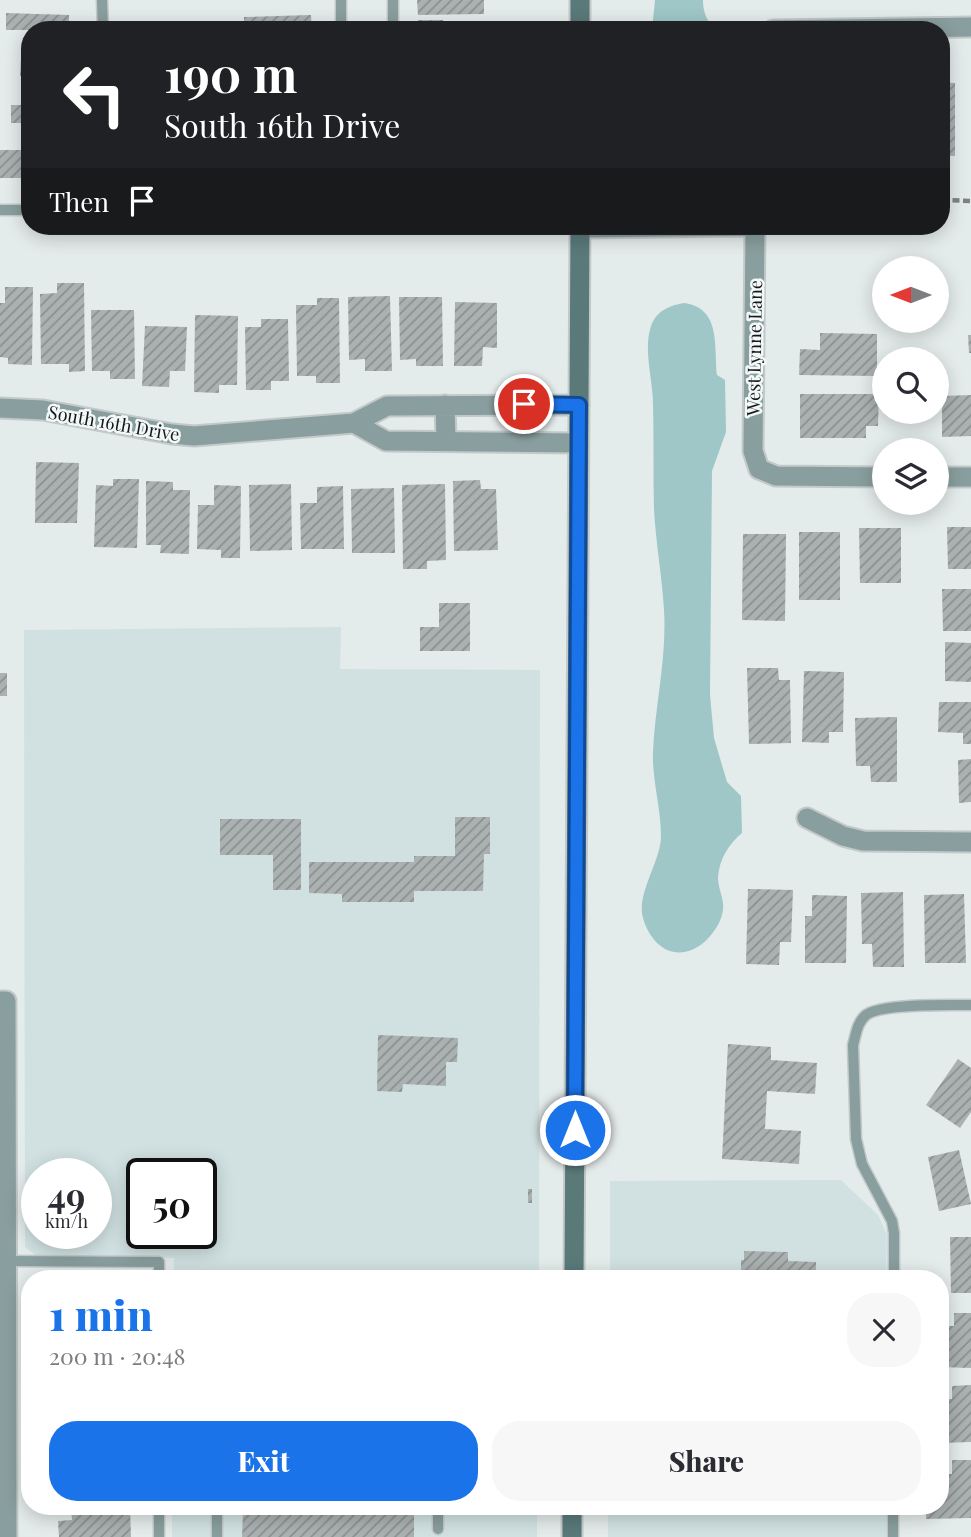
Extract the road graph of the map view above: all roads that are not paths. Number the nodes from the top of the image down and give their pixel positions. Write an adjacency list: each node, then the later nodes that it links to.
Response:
1 (102, 0): 5 (lane)
2 (341, 0): 6 (lane)
3 (393, 0): 7 (lane)
4 (580, 0): 8 (main road)
5 (103, 21)
6 (341, 21)
7 (393, 21)
8 (580, 21)
9 (950, 27): 10 (street)
10 (971, 27)
11 (0, 210): 12 (lane)
12 (21, 210)
13 (580, 235): 16 (main road)
14 (752, 235): 21 (street, West Lynne Lane)
15 (445, 405): 16 (street, South 16th Drive); 18 (street, South 16th Drive); 19 (street)
16 (579, 405): 20 (main road)
17 (0, 408): 18 (street, South 16th Drive)
18 (354, 423): 19 (street)
19 (446, 441): 20 (street)
20 (578, 443): 30 (main road)
21 (872, 477)
22 (949, 477): 23 (street)
23 (971, 477)
24 (807, 818): 25 (street)
25 (971, 842)
26 (3, 1001): 28 (street)
27 (971, 1005): 31 (lane)
28 (6, 1261): 29 (lane); 38 (street)
29 (159, 1270)
30 (574, 1270)
31 (894, 1270)
32 (159, 1515): 39 (lane)
33 (217, 1515): 40 (lane)
34 (438, 1515): 37 (lane)
35 (572, 1515): 41 (main road)
36 (893, 1515): 42 (lane)
37 (438, 1530)
38 (7, 1537)
39 (159, 1537)
40 (217, 1537)
41 (572, 1537)
42 (893, 1537)

